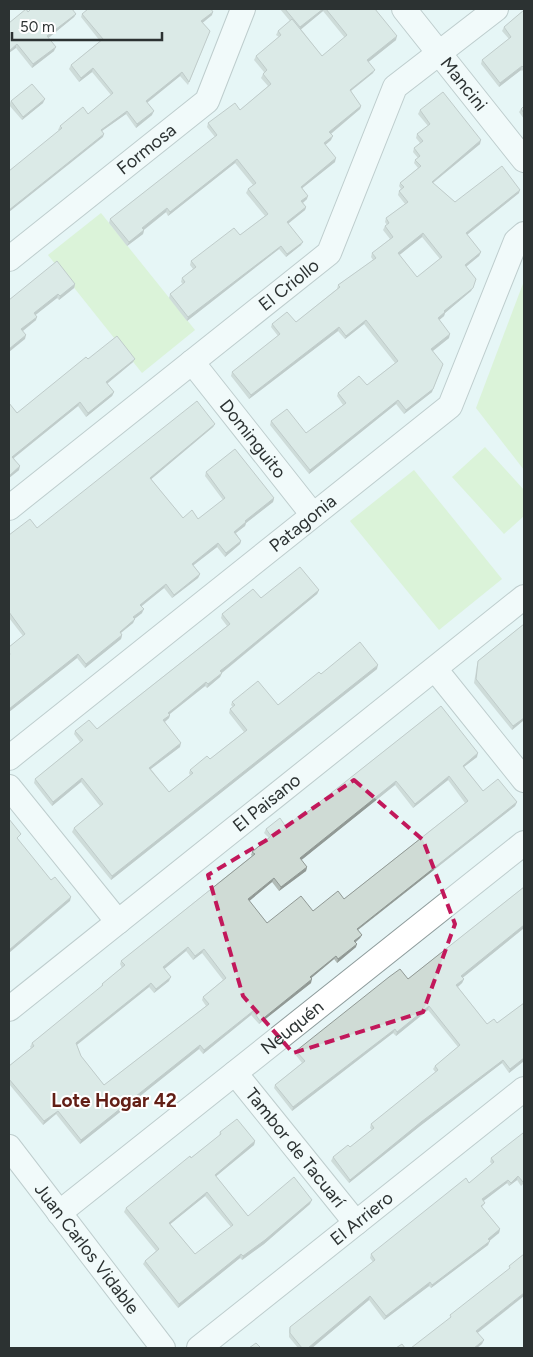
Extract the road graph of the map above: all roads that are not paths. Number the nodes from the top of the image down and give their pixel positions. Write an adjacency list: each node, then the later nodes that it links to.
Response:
1 (243, 9): 7 (street, Formosa)
2 (404, 9): 4 (street, Mancini)
3 (496, 9): 4 (street, El Criollo)
4 (439, 53): 5 (street, Mancini); 8 (street, El Criollo)
5 (524, 160)
6 (524, 234): 10 (street, Patagonia)
7 (9, 259)
8 (192, 362): 9 (street, El Criollo); 10 (street, Dominguito)
9 (9, 508)
10 (314, 515): 13 (street, Patagonia)
11 (524, 597): 12 (street, El Paisano)
12 (435, 668): 14 (street); 17 (street, El Paisano)
13 (9, 758)
14 (524, 780)
15 (9, 787): 17 (street)
16 (524, 844): 19 (street, Neuquén)
17 (118, 922): 18 (street, El Paisano)
18 (9, 1009)
19 (236, 1073): 22 (street, Neuquén); 23 (street, Tambor de Tacuarí)
20 (524, 1089): 23 (street, El Arriero)
21 (9, 1147): 22 (street, Juan Carlos Vidable)
22 (59, 1213): 24 (street, Juan Carlos Vidable)
23 (356, 1223): 25 (street, El Arriero)
24 (163, 1348)
25 (199, 1348)

